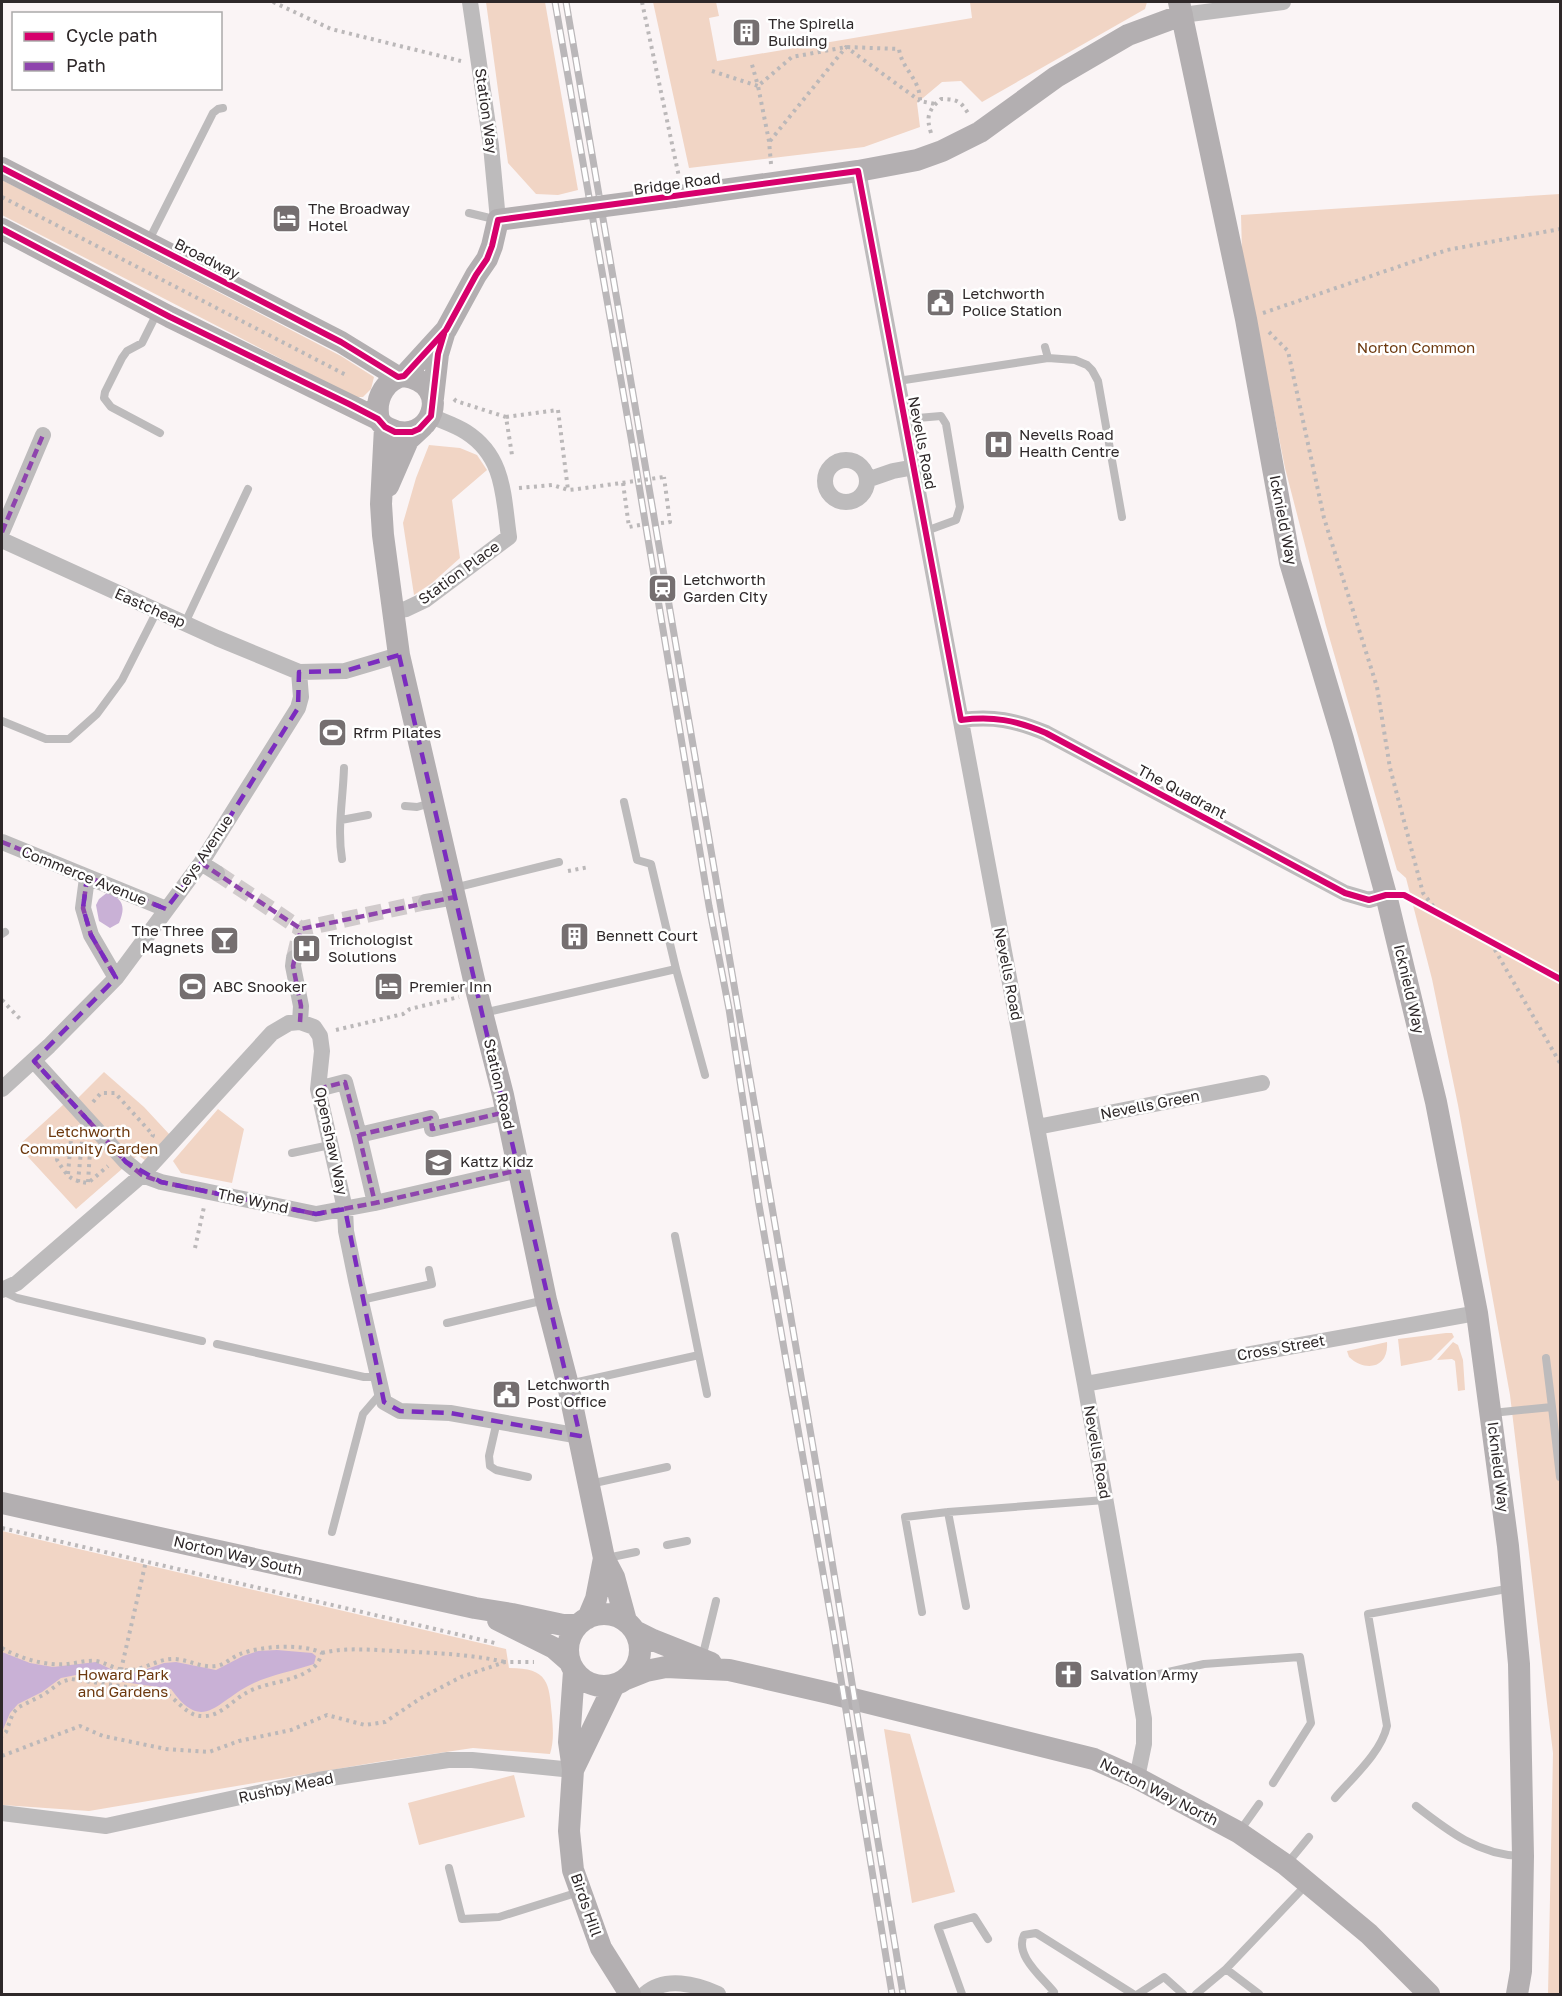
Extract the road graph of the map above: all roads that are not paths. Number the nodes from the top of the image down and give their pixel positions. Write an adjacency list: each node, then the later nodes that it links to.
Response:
1 (470, 2): 8 (street, Station Way)
2 (1283, 2): 3 (street)
3 (1181, 8): 6 (street, Bridge Road); 50 (street, Icknield Way)
4 (223, 108): 10 (lane)
5 (2, 168): 10 (street, Broadway)
6 (858, 171): 8 (street, Bridge Road, bridge); 16 (street, Nevells Road)
7 (469, 213): 8 (lane)
8 (498, 220): 12 (street)
9 (2, 229): 11 (street)
10 (148, 242): 15 (street, Broadway)
11 (158, 311): 19 (street); 20 (lane)
12 (446, 330): 15 (street); 17 (street)
13 (1045, 347): 14 (lane)
14 (1048, 358): 16 (lane); 26 (lane)
15 (401, 376): 17 (street, Broadway); 19 (street)
16 (898, 381): 18 (street, Nevells Road)
17 (435, 409): 19 (street); 25 (street); 31 (street, Station Place)
18 (906, 420): 22 (street, Nevells Road); 27 (lane)
19 (382, 423): 25 (street)
20 (160, 433)
21 (43, 435): 28 (street)
22 (915, 467): 23 (street); 27 (street, Nevells Road)
23 (867, 480)
24 (248, 489): 32 (lane)
25 (381, 504): 31 (street)
26 (1122, 517)
27 (926, 531): 35 (street, Nevells Road)
28 (2, 532)
29 (2, 540): 30 (street, Eastcheap)
30 (157, 611): 32 (street, Eastcheap); 36 (lane)
31 (394, 611): 33 (street, Station Road)
32 (185, 623): 34 (street, Eastcheap)
33 (399, 655): 34 (street); 39 (street, Station Road)
34 (299, 672): 46 (street, Leys Avenue)
35 (961, 720): 50 (street, The Quadrant); 64 (street, Nevells Road)
36 (2, 721)
37 (344, 768): 42 (lane)
38 (624, 801): 54 (lane)
39 (434, 802): 40 (lane); 49 (street, Station Road)
40 (405, 806)
41 (368, 815): 42 (lane)
42 (340, 820): 44 (lane)
43 (2, 842): 48 (street, Commerce Avenue)
44 (342, 859)
45 (559, 862): 49 (lane)
46 (201, 863): 47 (street); 52 (street, Leys Avenue)
47 (217, 873)
48 (87, 878): 52 (street, Commerce Avenue); 55 (street)
49 (454, 892): 51 (street); 56 (street, Station Road)
50 (1386, 895): 77 (street, Icknield Way)
51 (426, 902)
52 (166, 909): 55 (street, Leys Avenue)
53 (294, 958): 57 (street)
54 (676, 969): 56 (lane); 59 (lane)
55 (116, 978): 58 (street, Leys Avenue)
56 (480, 1003): 63 (street, Station Road)
57 (300, 1022): 62 (street, Openshaw Way); 69 (street)
58 (34, 1061): 61 (street, Leys Avenue); 69 (street, The Wynd)
59 (705, 1075)
60 (1262, 1083): 64 (street, Nevells Green)
61 (2, 1089)
62 (318, 1089): 65 (street); 66 (street, Openshaw Way)
63 (506, 1112): 65 (street); 68 (street, Station Road)
64 (1037, 1127): 83 (street, Nevells Road)
65 (359, 1134): 70 (street)
66 (330, 1145): 67 (lane); 71 (street, Openshaw Way)
67 (292, 1153)
68 (519, 1170): 70 (street, The Wynd); 76 (street, Station Road)
69 (142, 1175): 71 (street, The Wynd); 74 (street)
70 (375, 1203): 71 (street, The Wynd)
71 (345, 1209): 75 (street, Openshaw Way)
72 (675, 1236): 81 (lane)
73 (429, 1269): 75 (lane)
74 (2, 1290): 79 (lane)
75 (361, 1300): 84 (street, Openshaw Way)
76 (546, 1300): 78 (lane); 85 (street, Station Road)
77 (1477, 1313): 83 (street, Cross Street); 88 (street, Icknield Way)
78 (447, 1323)
79 (202, 1341)
80 (217, 1344): 84 (lane)
81 (699, 1355): 85 (lane); 86 (lane)
82 (1546, 1358): 87 (lane)
83 (1085, 1384): 95 (street, Nevells Road)
84 (381, 1385): 89 (street); 98 (lane)
85 (568, 1385): 90 (street, Station Road)
86 (707, 1394)
87 (1552, 1407): 88 (lane); 93 (lane)
88 (1491, 1413): 103 (street, Icknield Way)
89 (497, 1420): 90 (street); 92 (lane)
90 (579, 1436): 94 (street, Station Road)
91 (667, 1467): 94 (lane)
92 (528, 1477)
93 (1560, 1477)
94 (589, 1484): 102 (street, Station Road)
95 (1106, 1500): 97 (lane); 113 (street, Nevells Road)
96 (2, 1503): 106 (street, Norton Way South)
97 (948, 1512): 105 (lane); 107 (lane)
98 (332, 1532)
99 (687, 1541): 100 (lane)
100 (667, 1545)
101 (636, 1552): 102 (lane)
102 (604, 1558): 108 (street, Station Road); 109 (street, Station Road)
103 (1512, 1588): 118 (lane); 124 (street, Icknield Way)
104 (716, 1601): 110 (lane)
105 (966, 1606)
106 (476, 1608): 108 (street, Norton Way South); 111 (street, Norton Way South)
107 (922, 1612)
108 (583, 1621): 109 (street); 111 (street)
109 (631, 1626): 110 (street, Norton Way North); 114 (street)
110 (701, 1659): 112 (street, Norton Way North)
111 (572, 1666): 114 (street); 115 (street, Birds Hill)
112 (729, 1670): 114 (street, Norton Way North); 116 (street, Norton Way North)
113 (1137, 1679): 116 (street, Nevells Road); 117 (lane)
114 (620, 1682): 115 (street, Birds Hill)
115 (573, 1770): 121 (street, Rushby Mead); 128 (street, Birds Hill)
116 (1137, 1778): 122 (street, Norton Way North)
117 (1273, 1784)
118 (1335, 1798)
119 (1259, 1804): 122 (lane)
120 (1416, 1806): 124 (lane)
121 (2, 1814)
122 (1238, 1832): 125 (street, Norton Way North)
123 (1309, 1837): 125 (lane)
124 (1523, 1856): 142 (street, Icknield Way)
125 (1286, 1865): 127 (street, Norton Way North)
126 (449, 1868): 128 (lane)
127 (1308, 1884): 130 (lane); 141 (street, Norton Way North)
128 (580, 1892): 131 (street, Birds Hill)
129 (988, 1939): 134 (lane)
130 (1226, 1969): 139 (lane); 140 (lane)
131 (630, 1995)
132 (645, 1995): 133 (street)
133 (718, 1995)
134 (962, 1995)
135 (1051, 1995): 136 (lane)
136 (1133, 1995)
137 (1138, 1995): 138 (lane)
138 (1183, 1995)
139 (1196, 1995)
140 (1259, 1995)
141 (1429, 1995)
142 (1517, 1995)

